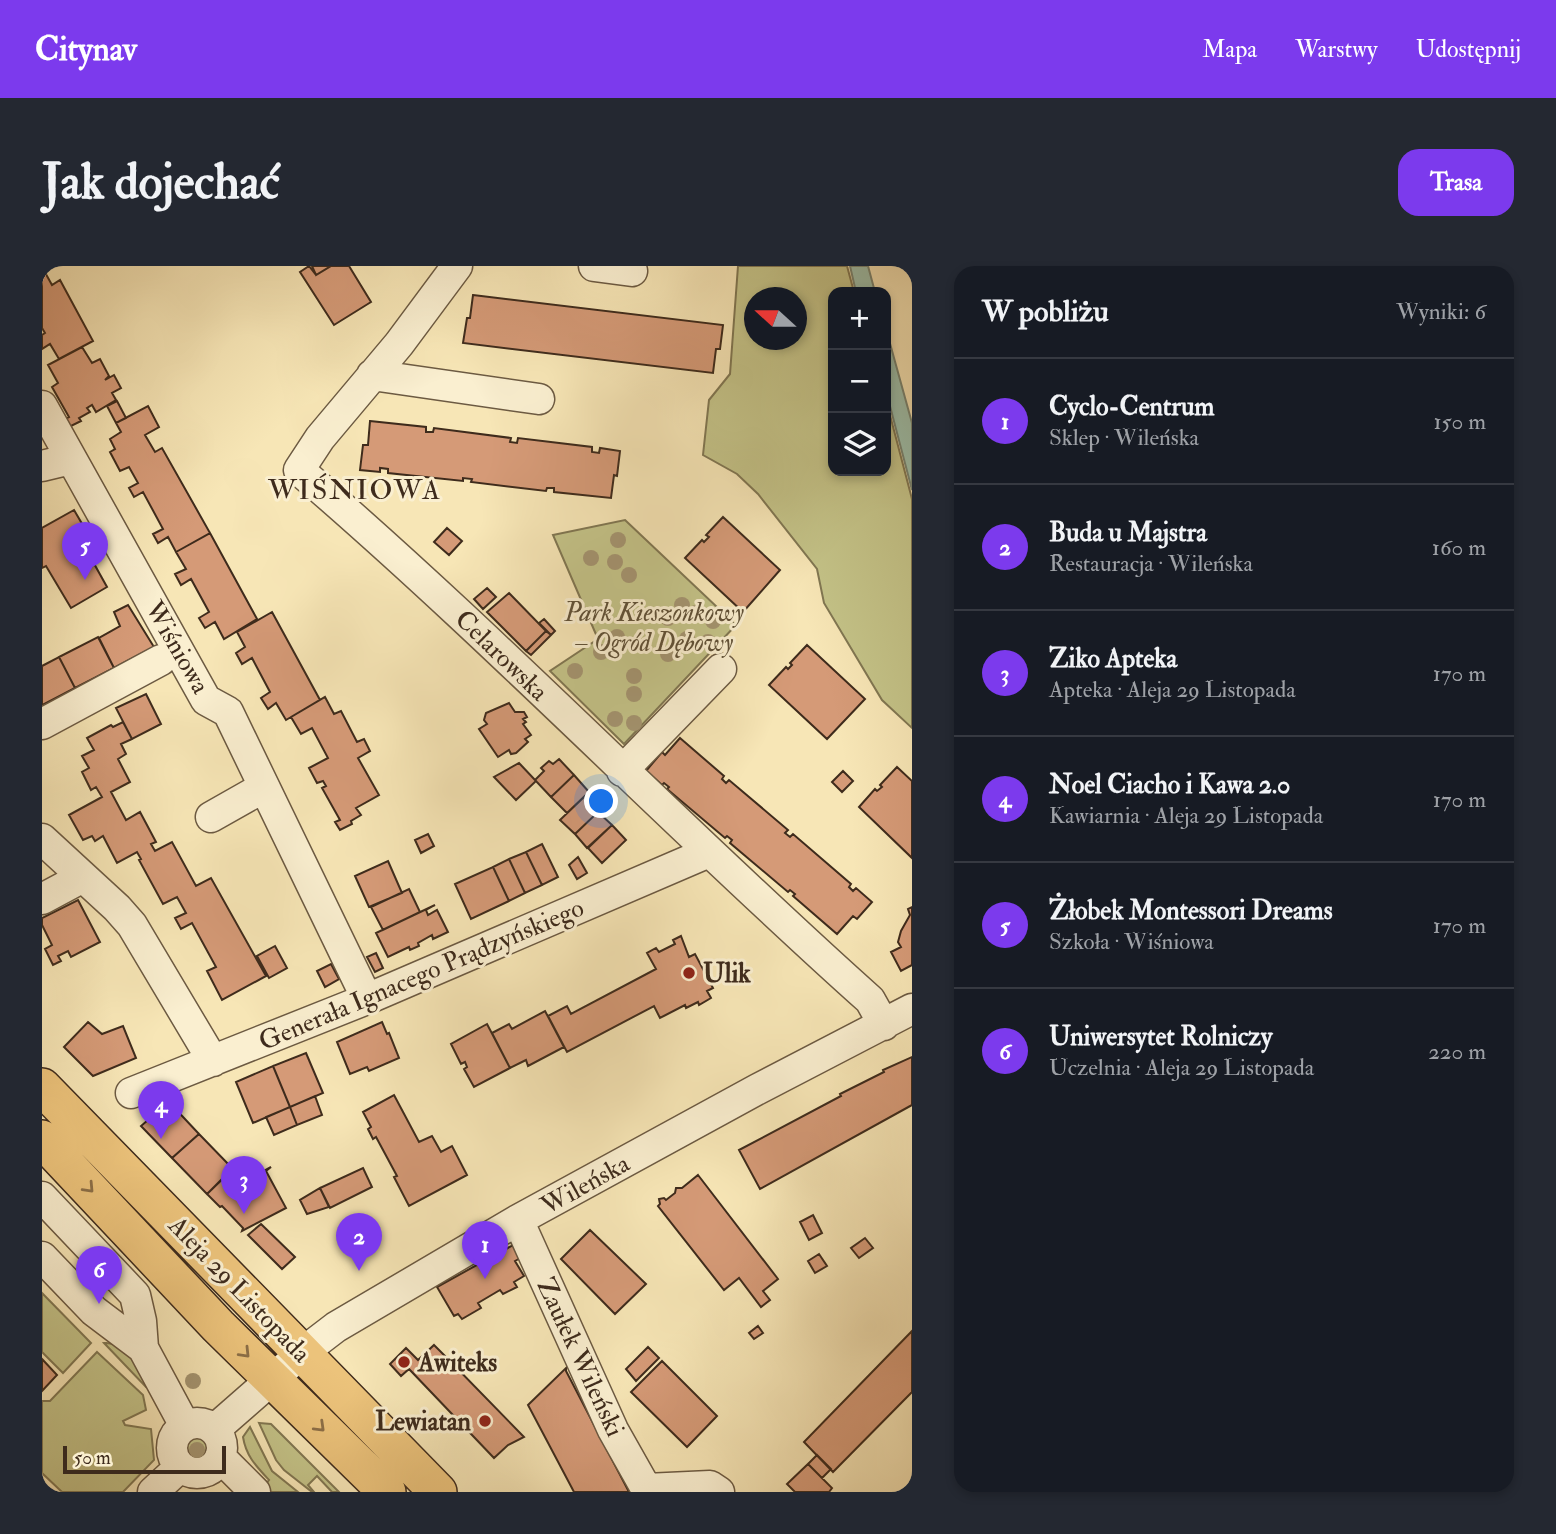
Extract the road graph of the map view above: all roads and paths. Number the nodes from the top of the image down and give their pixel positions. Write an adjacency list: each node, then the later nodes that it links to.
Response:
1 (457, 266): 4 (street, Celarowska)
2 (594, 266): 3 (street)
3 (632, 271)
4 (372, 376): 5 (street); 12 (street, Celarowska)
5 (539, 399)
6 (42, 405): 7 (street, Wiśniowa)
7 (71, 459): 8 (street); 13 (street, Wiśniowa)
8 (42, 466)
9 (161, 660): 11 (street, Wiśniowa)
10 (721, 669): 12 (street)
11 (42, 724)
12 (622, 771): 16 (street, Celarowska)
13 (264, 787): 14 (street); 19 (street, Wiśniowa)
14 (211, 817)
15 (42, 839): 17 (street)
16 (709, 852): 19 (street, Generała Ignacego Prądzyńskiego); 21 (street, Celarowska)
17 (83, 877): 18 (street); 22 (street)
18 (42, 899)
19 (367, 999): 22 (street, Generała Ignacego Prądzyńskiego)
20 (912, 1009): 21 (street, Wileńska)
21 (884, 1025): 27 (street, Wileńska)
22 (213, 1060): 24 (street, Generała Ignacego Prądzyńskiego)
23 (42, 1087): 30 (main road, Aleja 29 Listopada)
24 (131, 1093)
25 (42, 1139): 31 (main road, Aleja 29 Listopada, one-way to 31)
26 (42, 1197): 29 (street)
27 (518, 1220): 30 (street, Wileńska); 34 (street, Zaułek Wileński)
28 (42, 1257): 29 (street)
29 (143, 1348): 32 (street)
30 (302, 1353): 31 (street, Wileńska); 38 (main road, Aleja 29 Listopada)
31 (271, 1380): 32 (street, Wileńska); 37 (main road, Aleja 29 Listopada, one-way to 37)
32 (206, 1438): 33 (street); 33 (street); 36 (street)
33 (180, 1467): 35 (street)
34 (647, 1490): 39 (street)
35 (153, 1492)
36 (255, 1492)
37 (387, 1492)
38 (438, 1492)
39 (719, 1492)

